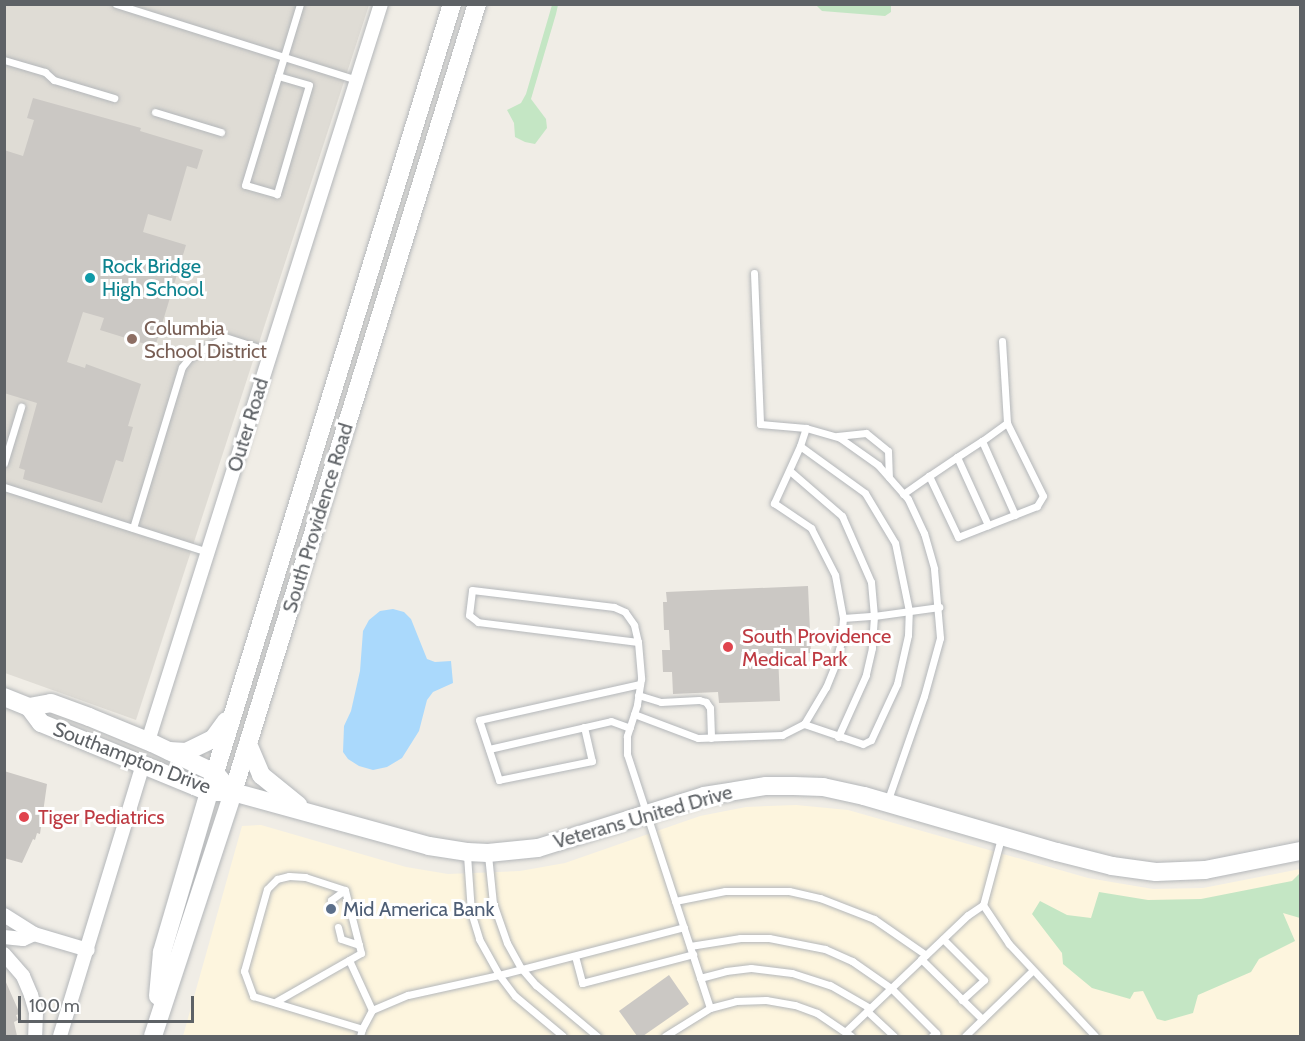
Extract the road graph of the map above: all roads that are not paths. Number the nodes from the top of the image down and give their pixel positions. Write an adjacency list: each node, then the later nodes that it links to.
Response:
1 (116, 4): 6 (lane)
2 (300, 4): 6 (lane)
3 (381, 4): 9 (street, Outer Road)
4 (452, 4): 41 (main road, South Providence Road)
5 (477, 4): 50 (main road, South Providence Road)
6 (284, 58): 8 (lane); 9 (lane)
7 (4, 60): 10 (lane)
8 (279, 76): 8 (lane)
9 (357, 80): 15 (street, Outer Road)
10 (114, 98)
11 (155, 112): 12 (lane)
12 (220, 132)
13 (754, 273): 18 (lane)
14 (1002, 341): 17 (lane)
15 (271, 352): 31 (lane); 32 (street, Outer Road)
16 (21, 407): 23 (lane)
17 (1006, 423): 20 (lane); 29 (lane)
18 (806, 428): 19 (lane); 21 (lane)
19 (834, 436): 26 (lane); 26 (lane)
20 (982, 441): 22 (lane); 29 (lane)
21 (800, 446): 24 (lane); 34 (lane)
22 (957, 457): 25 (lane); 30 (lane)
23 (4, 463)
24 (790, 471): 35 (lane); 36 (lane)
25 (929, 476): 28 (lane); 30 (lane)
26 (889, 477): 28 (lane)
27 (4, 487): 31 (lane)
28 (903, 494): 33 (lane)
29 (1015, 515): 30 (lane)
30 (988, 525)
31 (133, 528): 32 (lane)
32 (208, 552): 49 (street, Outer Road)
33 (939, 607): 34 (lane); 57 (lane)
34 (909, 611): 35 (lane); 47 (lane)
35 (874, 616): 36 (lane); 47 (lane)
36 (843, 618): 44 (lane)
37 (638, 642): 37 (lane); 38 (lane)
38 (640, 684): 39 (lane); 51 (lane)
39 (638, 695): 43 (lane); 48 (lane)
40 (4, 697): 42 (main road, Southampton Drive)
41 (236, 704): 52 (main road); 54 (main road, South Providence Road)
42 (29, 707): 49 (main road, Southampton Drive); 53 (main road, Southampton Drive)
43 (634, 714): 46 (lane); 48 (lane)
44 (804, 724): 47 (lane); 48 (lane)
45 (584, 727): 46 (lane); 51 (lane); 51 (lane)
46 (630, 728): 59 (lane)
47 (838, 737)
48 (711, 738)
49 (148, 741): 52 (main road, Southampton Drive)
50 (248, 744): 56 (main road, South Providence Road); 58 (main road)
51 (489, 749)
52 (168, 751): 54 (main road, Southampton Drive)
53 (143, 764): 55 (main road, Southampton Drive); 76 (street)
54 (214, 773): 55 (main road, South Providence Road); 56 (main road, Southampton Drive)
55 (209, 792): 56 (main road, Southampton Drive); 94 (main road, South Providence Road)
56 (233, 792): 58 (main road, Veterans United Drive); 94 (main road, South Providence Road)
57 (887, 802): 59 (main road, Veterans United Drive); 60 (main road, Veterans United Drive)
58 (307, 812): 62 (main road, Veterans United Drive)
59 (647, 815): 63 (main road, Veterans United Drive); 65 (lane)
60 (1002, 835): 61 (main road, Veterans United Drive); 67 (lane)
61 (1300, 851)
62 (467, 852): 63 (main road, Veterans United Drive); 84 (lane)
63 (488, 853): 82 (lane)
64 (345, 890): 66 (lane); 74 (lane); 88 (lane)
65 (675, 901): 70 (lane); 80 (lane)
66 (332, 905)
67 (983, 905): 73 (lane); 83 (lane)
68 (4, 915): 71 (street)
69 (338, 927): 74 (lane)
70 (684, 927): 75 (lane); 79 (lane)
71 (34, 934): 72 (street); 76 (street)
72 (4, 937)
73 (943, 939): 80 (lane); 87 (lane)
74 (359, 945): 81 (lane)
75 (690, 946): 78 (lane); 86 (lane)
76 (88, 950): 97 (street)
77 (4, 954): 96 (street)
78 (693, 954): 79 (lane); 85 (lane)
79 (575, 956): 82 (lane)
80 (924, 957): 86 (lane); 87 (lane)
81 (349, 960): 88 (lane); 91 (lane)
82 (521, 968): 84 (lane); 99 (lane)
83 (1032, 971): 92 (lane); 104 (lane)
84 (499, 975): 91 (lane); 98 (lane)
85 (700, 978): 89 (lane); 90 (lane)
86 (891, 988): 90 (lane); 102 (lane)
87 (962, 1000): 92 (lane)
88 (274, 1002): 93 (lane)
89 (710, 1008): 95 (lane); 100 (lane)
90 (869, 1009): 95 (lane); 101 (lane)
91 (372, 1010): 93 (lane)
92 (982, 1020): 103 (lane)
93 (361, 1033)
94 (153, 1034)
95 (848, 1034)
96 (35, 1036)
97 (60, 1036)
98 (563, 1036)
99 (597, 1036)
100 (665, 1036)
101 (894, 1036)
102 (932, 1036)
103 (964, 1036)
104 (1095, 1036)

